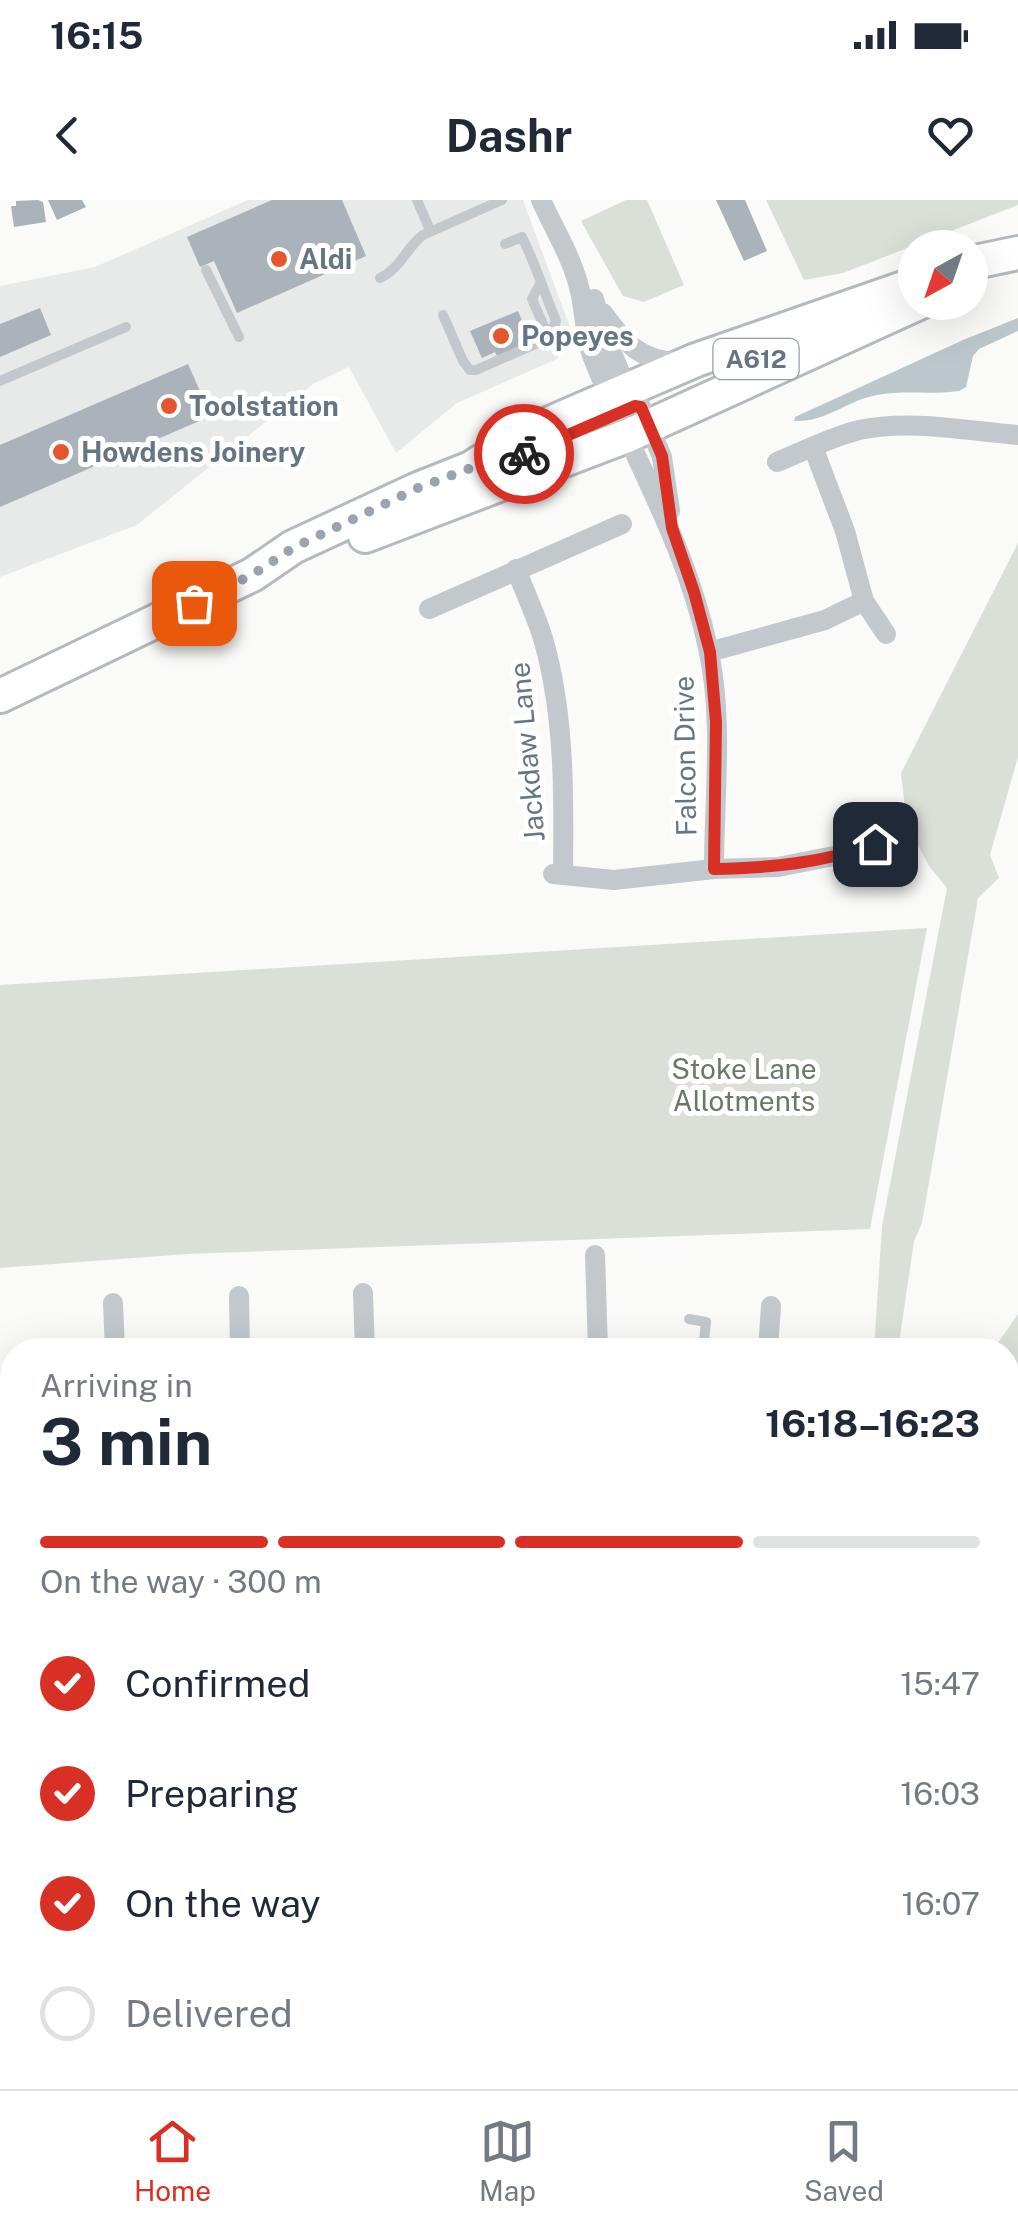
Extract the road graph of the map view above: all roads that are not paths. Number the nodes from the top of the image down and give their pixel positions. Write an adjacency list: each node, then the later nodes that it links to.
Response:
1 (417, 200): 4 (lane)
2 (502, 200): 4 (lane)
3 (541, 200): 11 (street)
4 (430, 230): 9 (lane)
5 (505, 244): 13 (lane)
6 (1012, 255): 8 (main road)
7 (206, 270): 15 (lane)
8 (988, 272)
9 (380, 278)
10 (898, 290): 16 (main road, A612)
11 (586, 293): 16 (street); 18 (street, Falcon Drive)
12 (898, 313): 18 (main road, A612)
13 (443, 315)
14 (126, 327): 17 (lane)
15 (239, 337)
16 (696, 360): 18 (main road, A612)
17 (0, 380)
18 (628, 411): 24 (main road, A612); 24 (main road, A612); 28 (street, Falcon Drive)
19 (1018, 436): 20 (street)
20 (813, 448): 21 (street); 25 (street)
21 (778, 462)
22 (622, 524): 23 (street)
23 (516, 569): 26 (street); 31 (street, Jackdaw Lane)
24 (252, 575): 29 (main road, A612)
25 (864, 601): 27 (street); 28 (street)
26 (428, 609)
27 (886, 634)
28 (710, 652): 31 (street, Falcon Drive)
29 (0, 696)
30 (875, 844): 31 (street)
31 (714, 869)
32 (595, 1255): 41 (street)
33 (364, 1293): 40 (street)
34 (240, 1296): 39 (street)
35 (114, 1303): 38 (street)
36 (771, 1306): 43 (street)
37 (689, 1319): 42 (lane)
38 (115, 1338)
39 (240, 1338)
40 (364, 1338)
41 (598, 1338)
42 (704, 1338)
43 (769, 1338)

